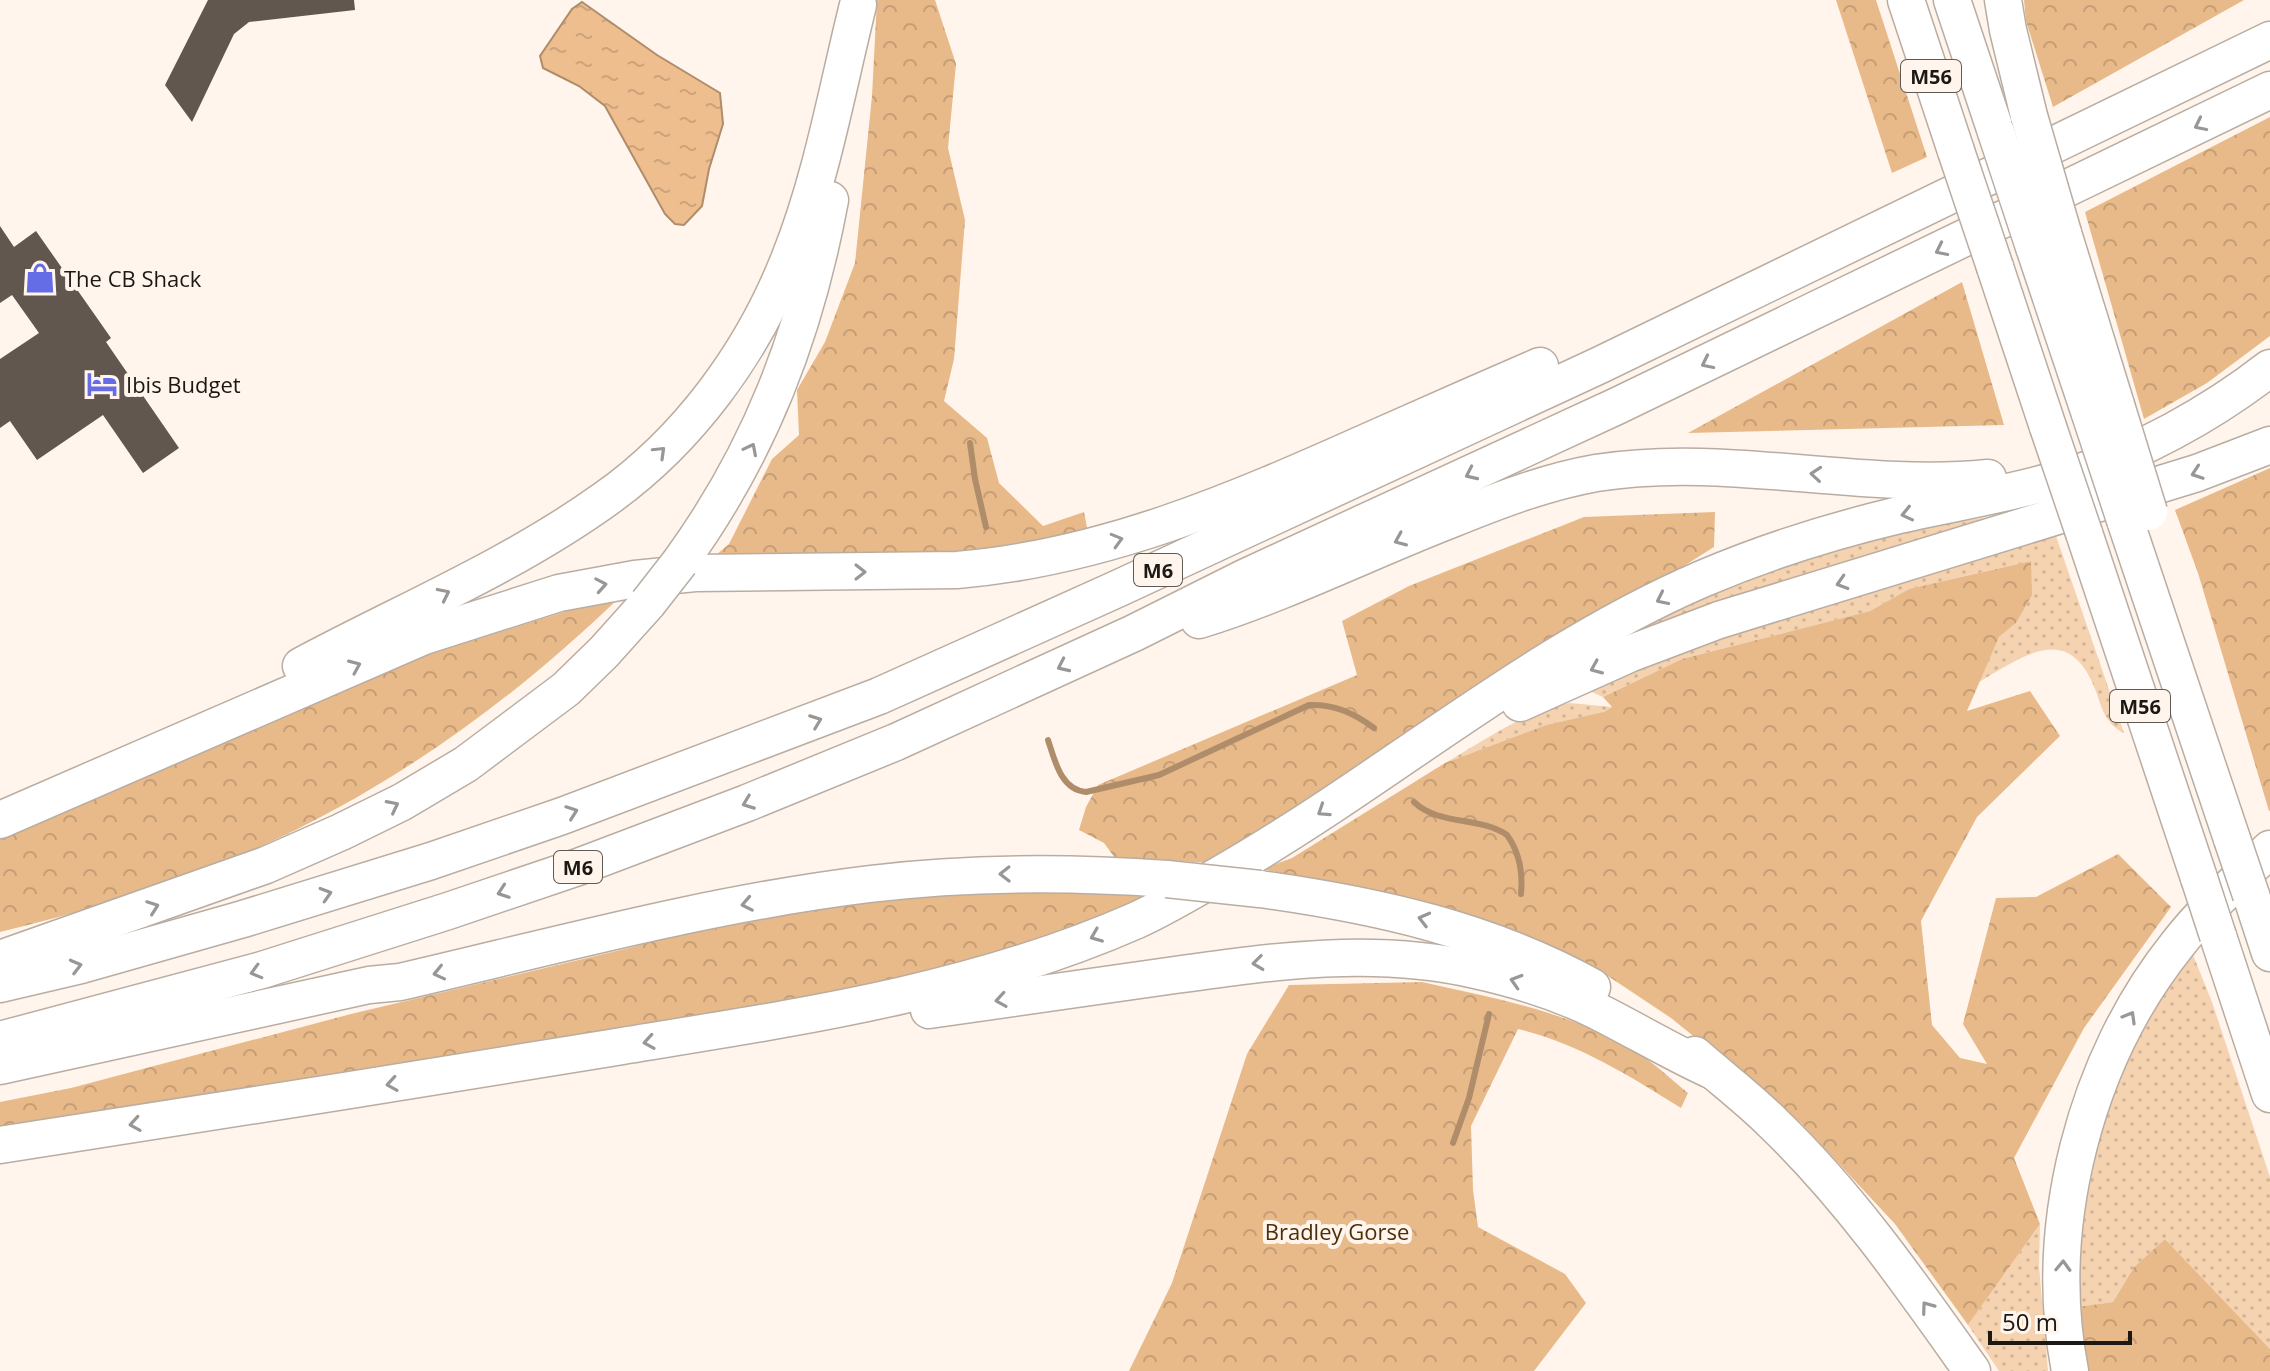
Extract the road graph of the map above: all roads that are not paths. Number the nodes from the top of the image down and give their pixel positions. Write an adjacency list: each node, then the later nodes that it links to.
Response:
1 (1906, 0): 26 (highway, M56, bridge)
2 (1952, 0): 7 (highway, M56, bridge)
3 (2003, 0): 7 (highway, bridge)
4 (858, 2): 13 (highway, one-way to 4); 18 (highway, one-way to 4, bridge)
5 (2270, 40): 8 (highway, M6)
6 (2270, 90): 12 (highway, M6, one-way to 12)
7 (2049, 240): 17 (highway, M56, bridge)
8 (1709, 312): 13 (highway, one-way to 8); 20 (highway, M6, one-way to 8)
9 (2270, 368): 10 (highway)
10 (2167, 433): 12 (highway, one-way to 12); 14 (highway, one-way to 14)
11 (2270, 445): 14 (highway, one-way to 14)
12 (1134, 633): 22 (highway, M6, one-way to 22)
13 (155, 752): 15 (highway)
14 (1359, 788): 21 (highway, one-way to 21)
15 (0, 820)
16 (2270, 849): 29 (highway, one-way to 16)
17 (2270, 953)
18 (0, 959)
19 (400, 982): 23 (highway); 24 (highway, one-way to 19, bridge); 25 (highway)
20 (0, 984)
21 (726, 1029): 24 (highway, one-way to 21); 27 (highway, one-way to 27)
22 (0, 1040)
23 (0, 1066)
24 (1713, 1071): 28 (highway, one-way to 24)
25 (0, 1090)
26 (2270, 1094)
27 (0, 1145)
28 (1972, 1371)
29 (2070, 1371)

